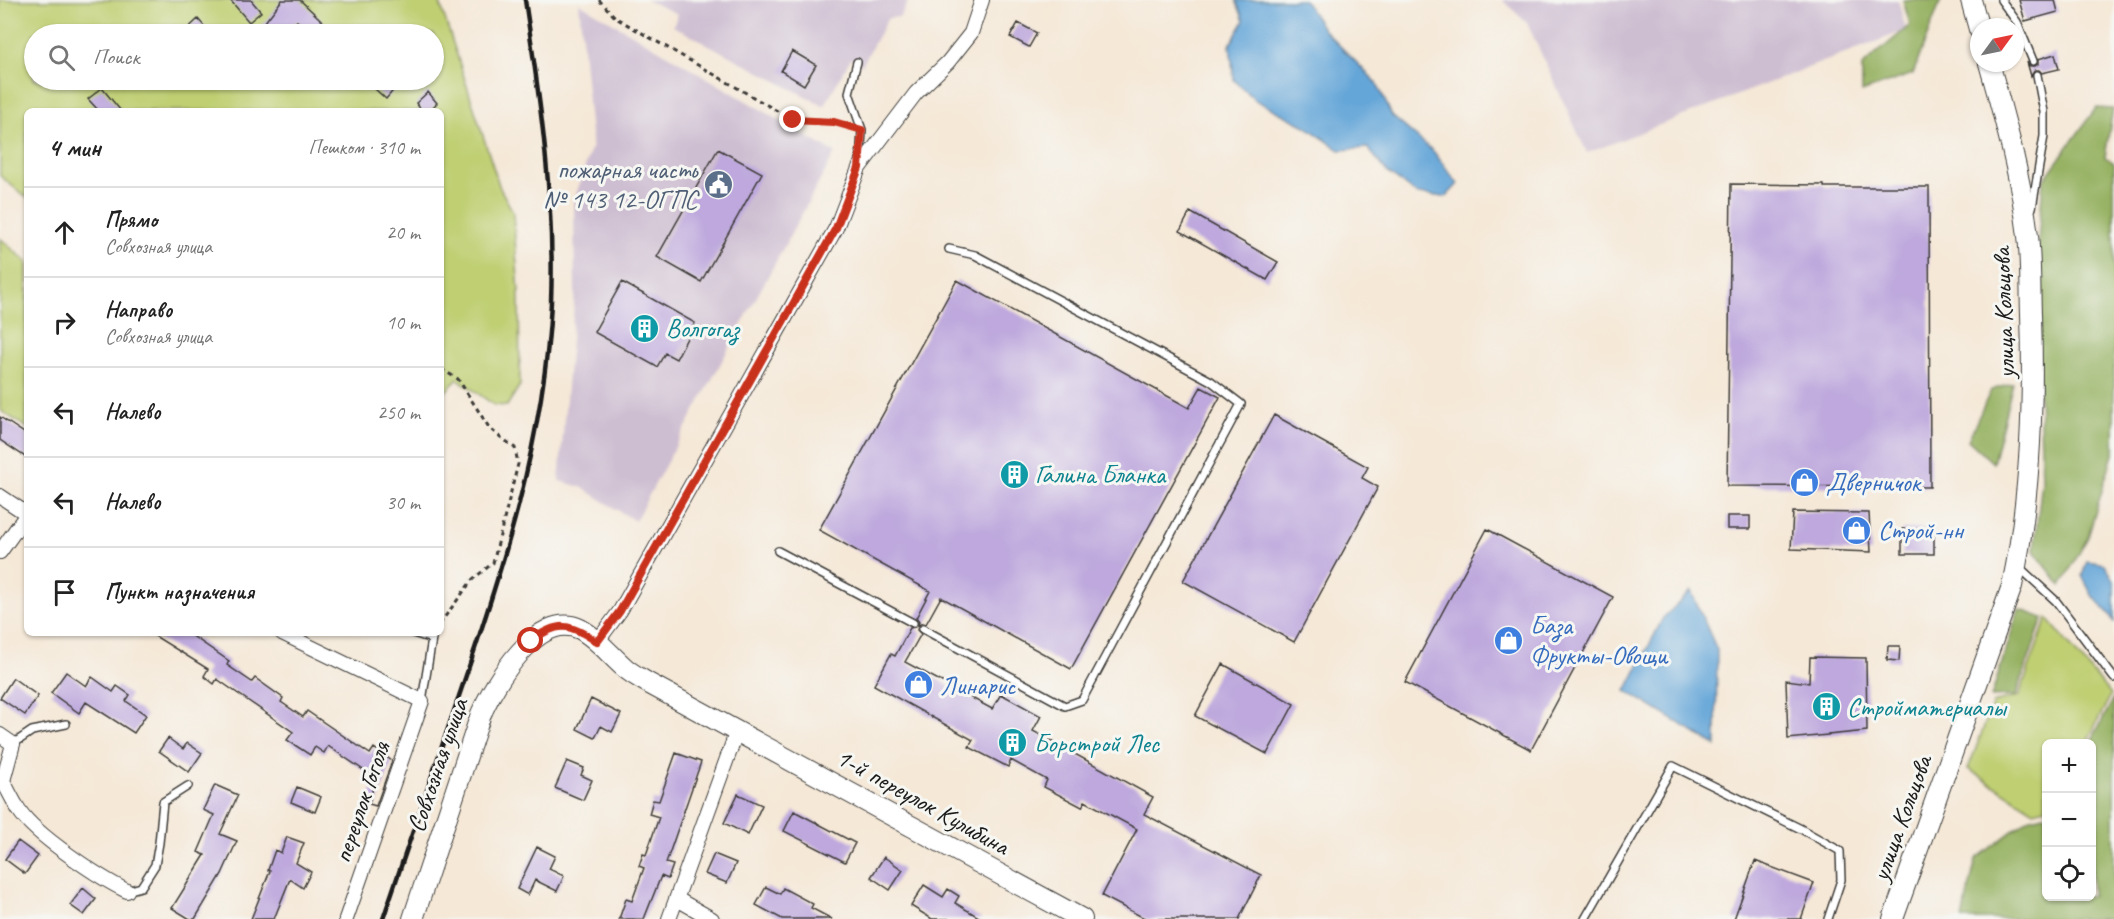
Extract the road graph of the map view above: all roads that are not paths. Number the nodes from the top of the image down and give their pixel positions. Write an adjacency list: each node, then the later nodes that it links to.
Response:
1 (982, 0): 9 (street)
2 (1971, 0): 4 (street)
3 (2001, 0): 5 (lane)
4 (1976, 18)
5 (2033, 61)
6 (857, 62): 9 (lane)
7 (1991, 72): 10 (street, улица Кольцова)
8 (2037, 75): 10 (lane)
9 (859, 168): 22 (street)
10 (2028, 237): 17 (street, улица Кольцова)
11 (948, 249): 19 (lane)
12 (0, 496): 13 (street)
13 (24, 512)
14 (24, 518): 16 (street)
15 (778, 551): 18 (lane)
16 (0, 552)
17 (2016, 565): 23 (lane); 39 (street, улица Кольцова)
18 (913, 623)
19 (923, 629)
20 (288, 636): 24 (street)
21 (422, 636): 24 (lane)
22 (597, 642): 26 (street, 1-й переулок Кулибина); 33 (street, Совхозная улица)
23 (2114, 678)
24 (422, 701): 32 (street, переулок Гоголя)
25 (66, 724): 28 (lane)
26 (737, 731): 31 (street); 36 (street, 1-й переулок Кулибина)
27 (0, 735): 28 (street)
28 (13, 744): 30 (street)
29 (188, 786): 30 (lane)
30 (127, 891)
31 (676, 899): 34 (street); 35 (street)
32 (346, 919)
33 (413, 919)
34 (669, 919)
35 (712, 919)
36 (1082, 919)
37 (1585, 919): 38 (lane)
38 (1828, 919)
39 (1893, 919)

